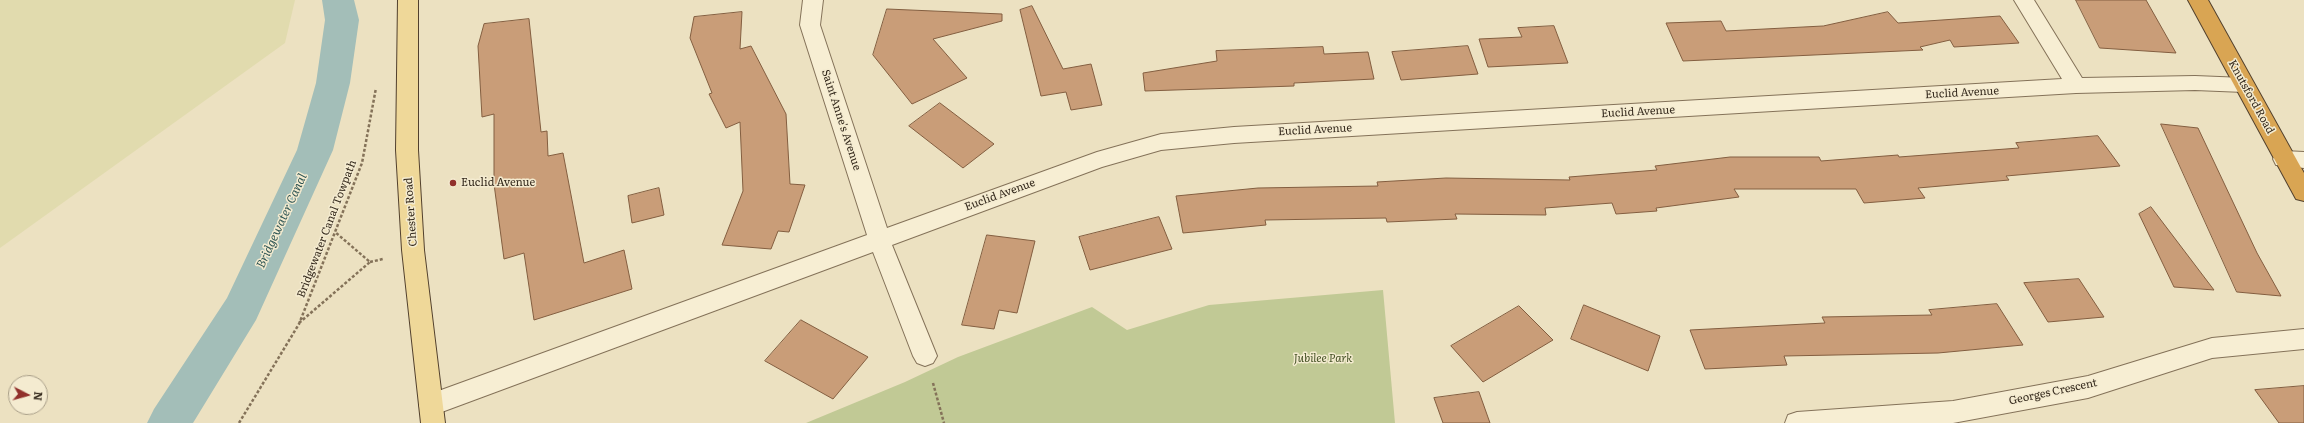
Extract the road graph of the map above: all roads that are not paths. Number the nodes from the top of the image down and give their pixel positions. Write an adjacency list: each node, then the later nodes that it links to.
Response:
1 (408, 0): 12 (main road, Chester Road)
2 (813, 0): 9 (street, Saint Anne's Avenue)
3 (2024, 0): 6 (street)
4 (2198, 0): 5 (highway, Knutsford Road)
5 (2244, 85): 6 (street, Euclid Avenue); 7 (highway, Knutsford Road)
6 (2076, 86): 9 (street, Euclid Avenue)
7 (2294, 159): 8 (highway, Knutsford Road)
8 (2304, 194)
9 (879, 239): 11 (street, Saint Anne's Avenue); 12 (street, Euclid Avenue)
10 (2304, 339): 13 (street, Georges Crescent)
11 (925, 356)
12 (432, 414)
13 (1956, 418): 14 (street, Georges Crescent)
14 (1798, 423)

